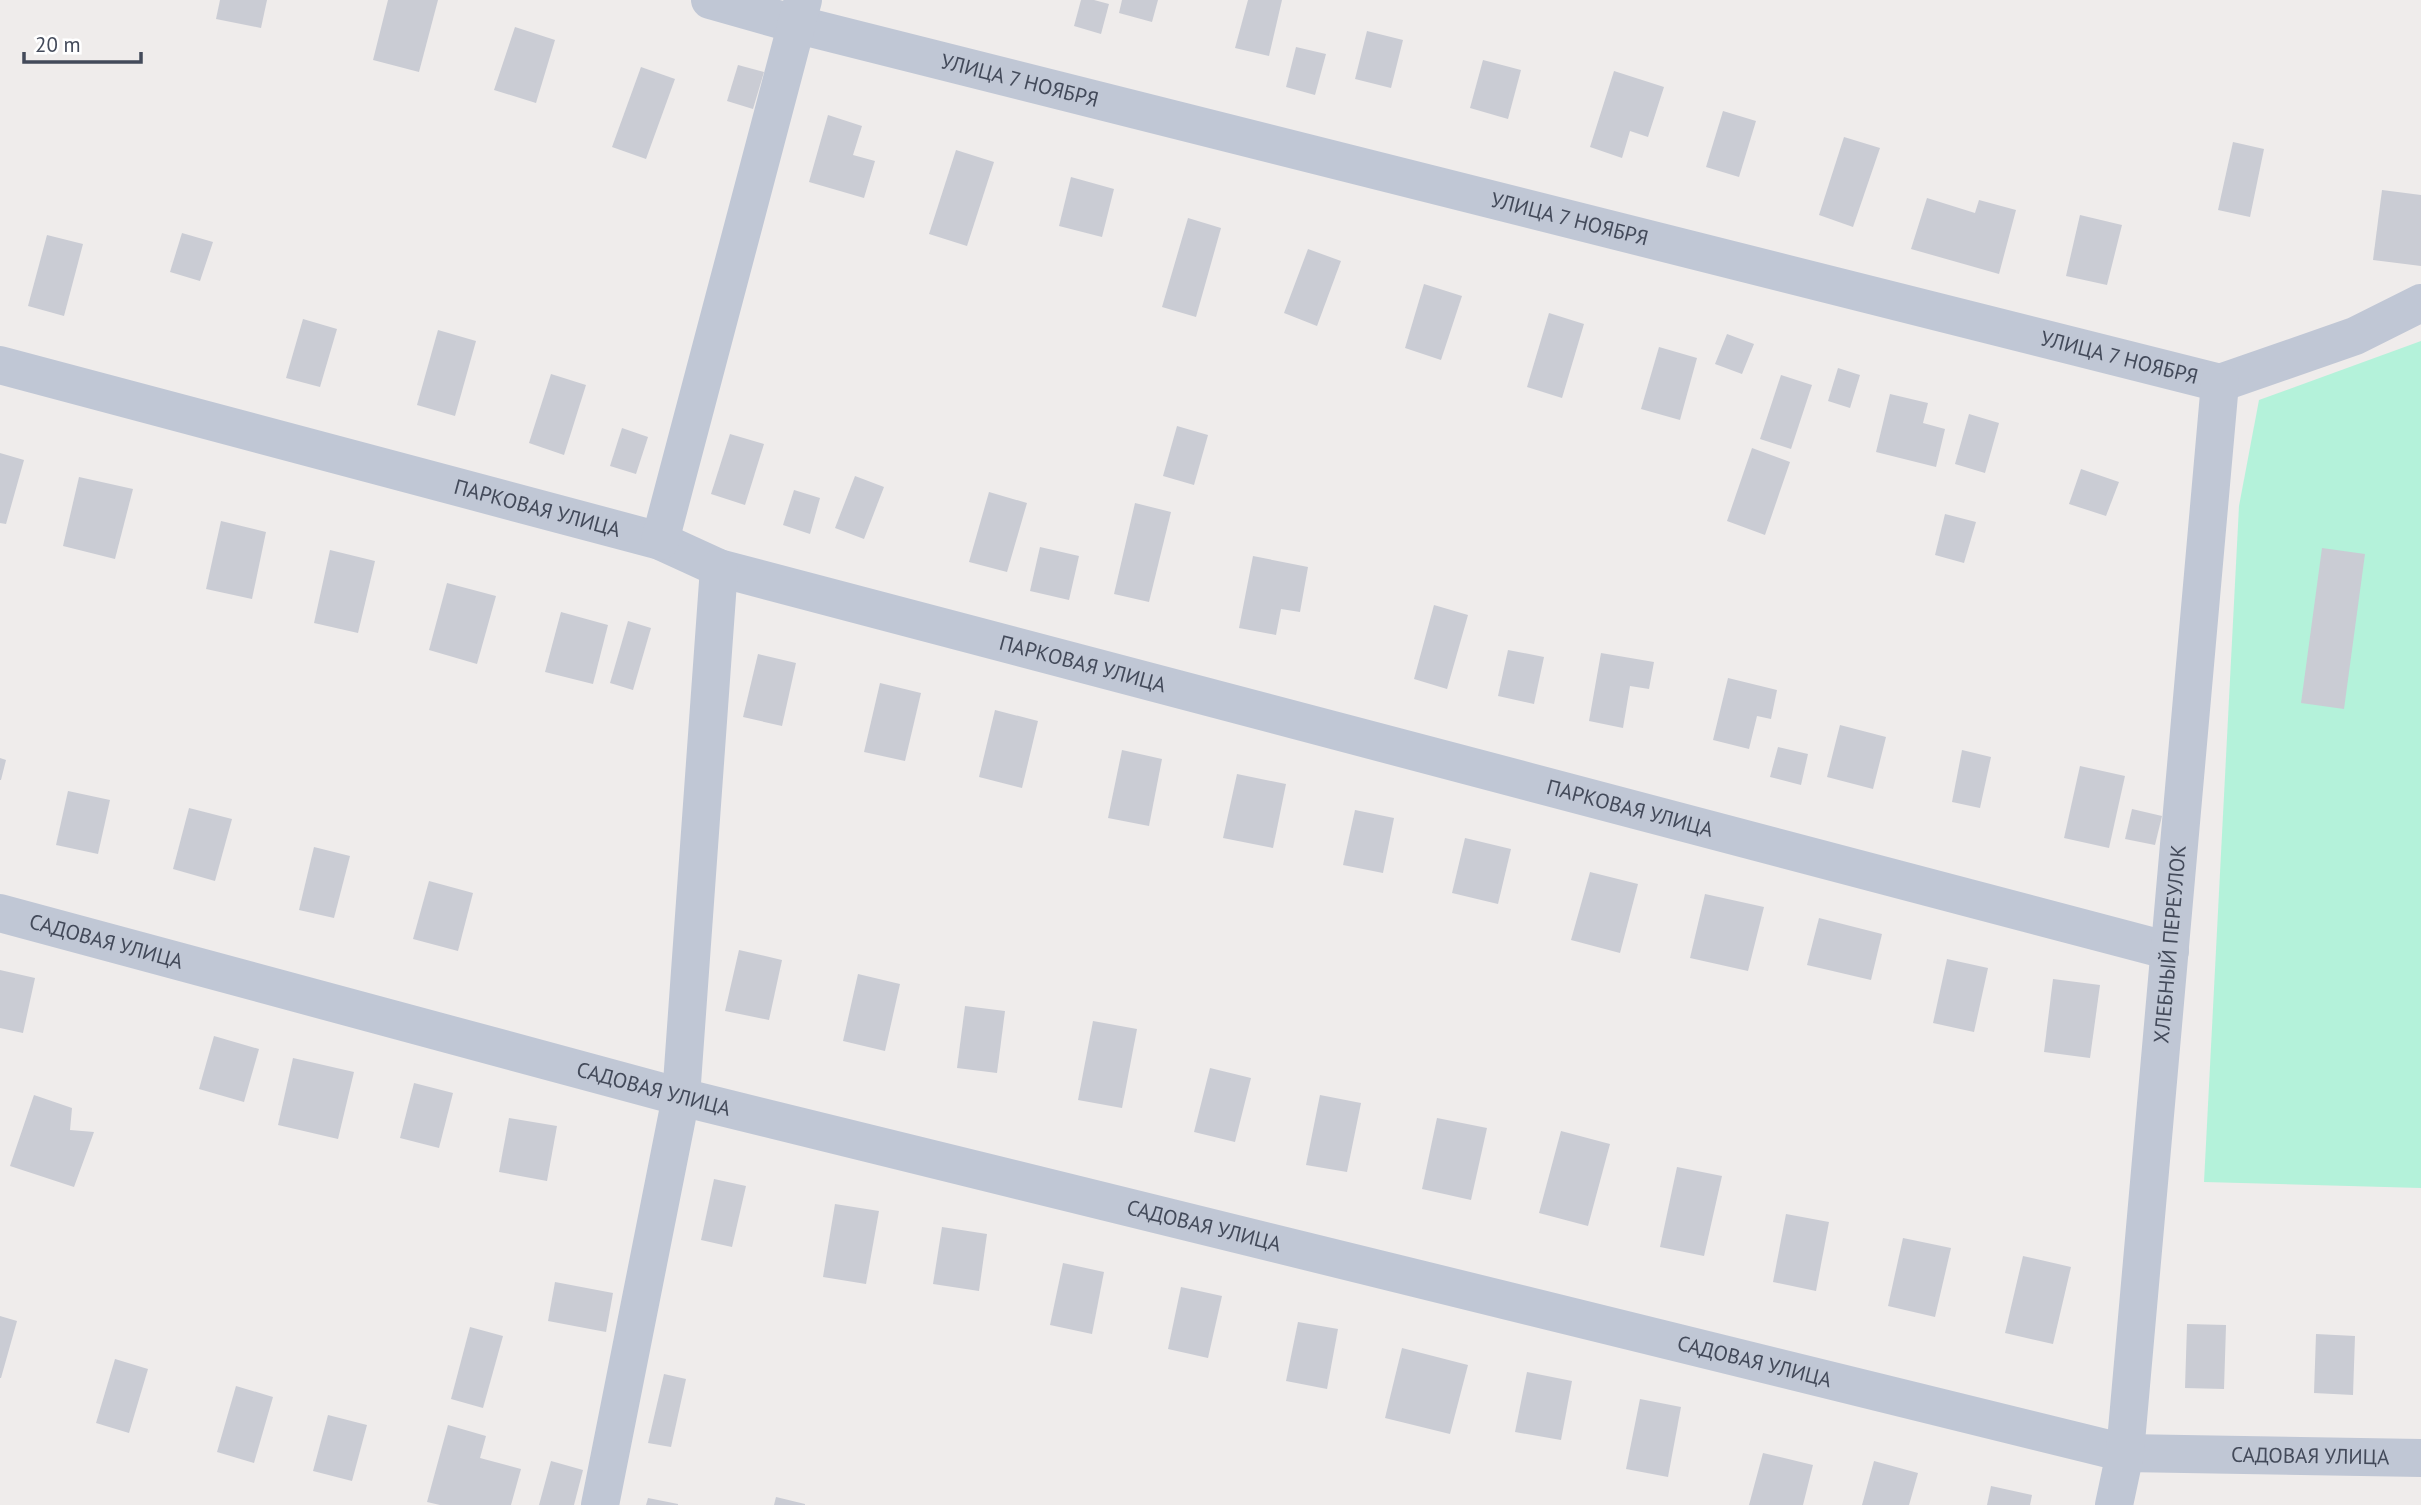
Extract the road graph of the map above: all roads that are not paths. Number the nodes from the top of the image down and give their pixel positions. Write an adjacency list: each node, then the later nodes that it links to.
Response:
1 (710, 0): 2 (street, УЛИЦА 7 НОЯБРЯ)
2 (799, 12): 5 (street, УЛИЦА 7 НОЯБРЯ); 6 (street)
3 (2421, 303): 5 (street, УЛИЦА 7 НОЯБРЯ)
4 (0, 365): 6 (street, ПАРКОВАЯ УЛИЦА)
5 (2220, 383): 9 (street, ХЛЕБНЫЙ ПЕРЕУЛОК)
6 (660, 541): 7 (street, ПАРКОВАЯ УЛИЦА)
7 (719, 568): 9 (street, ПАРКОВАЯ УЛИЦА); 10 (street)
8 (0, 913): 10 (street, САДОВАЯ УЛИЦА)
9 (2170, 951): 11 (street, ХЛЕБНЫЙ ПЕРЕУЛОК)
10 (681, 1097): 11 (street, САДОВАЯ УЛИЦА); 13 (street)
11 (2124, 1453): 12 (street, САДОВАЯ УЛИЦА); 14 (street, ХЛЕБНЫЙ ПЕРЕУЛОК)
12 (2421, 1458)
13 (600, 1505)
14 (2114, 1505)

